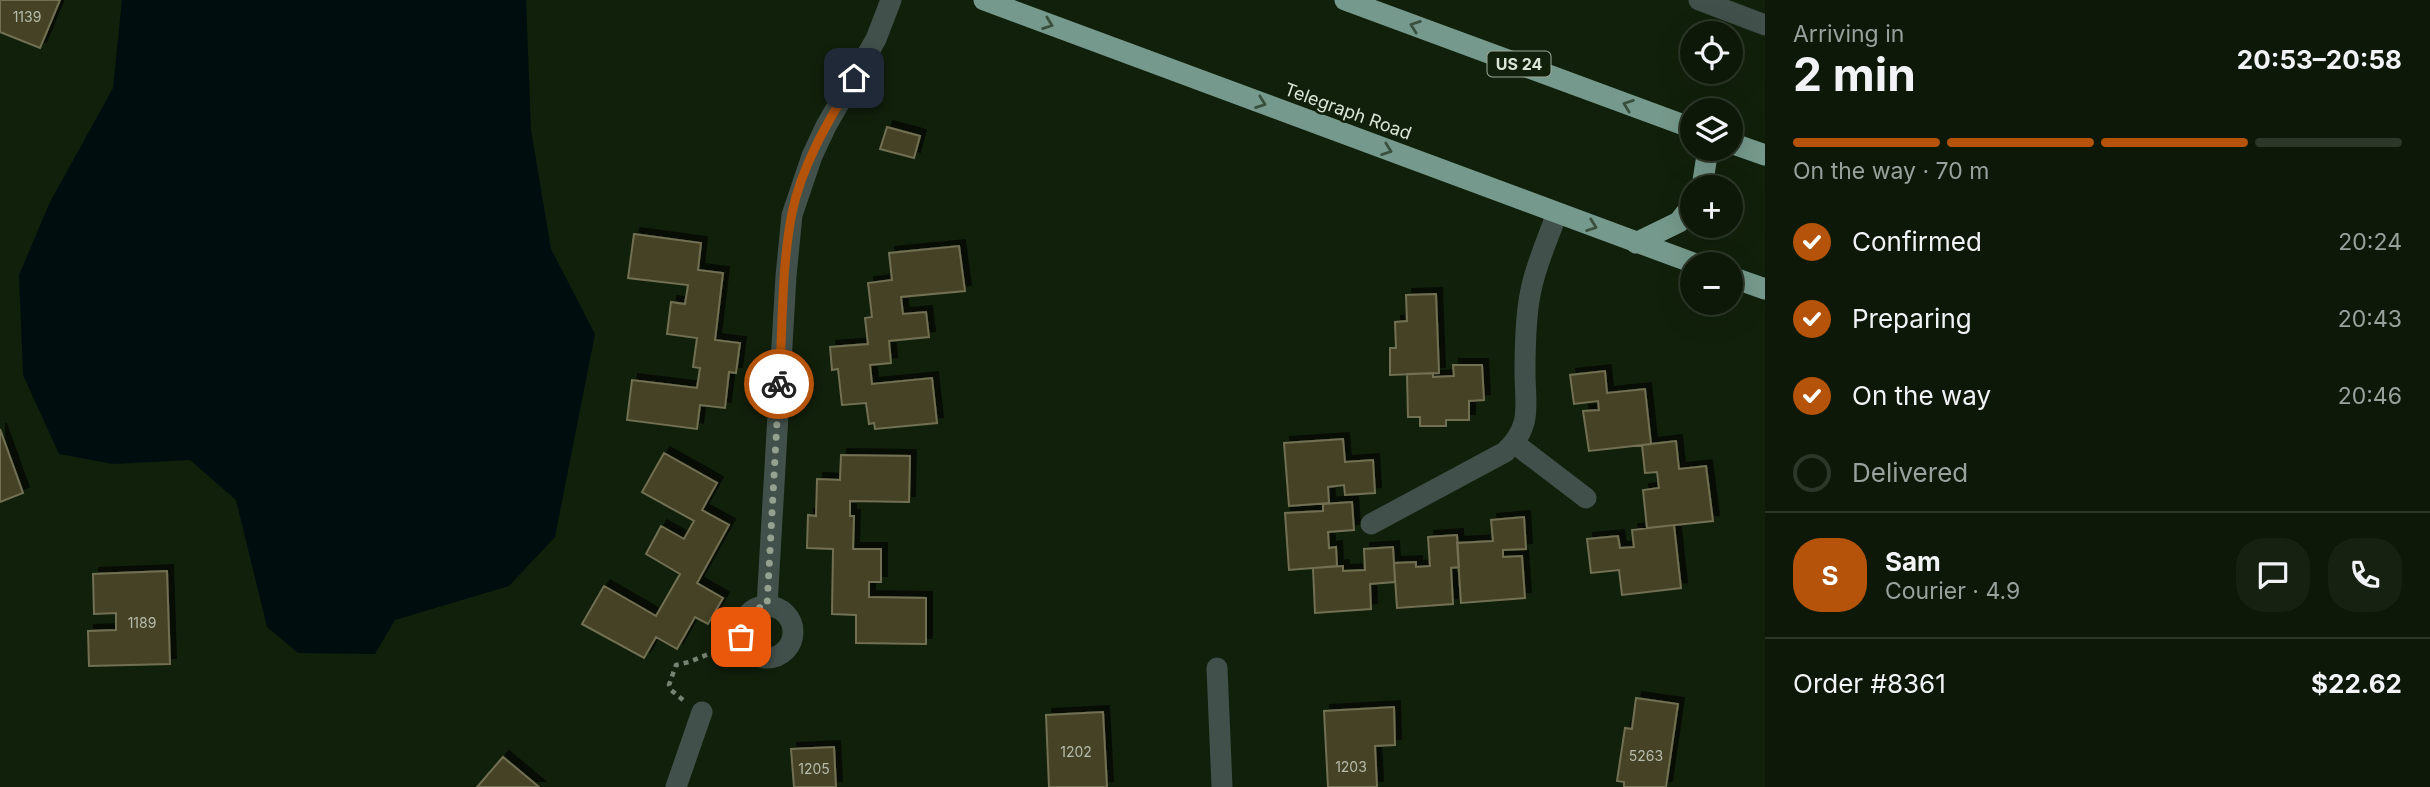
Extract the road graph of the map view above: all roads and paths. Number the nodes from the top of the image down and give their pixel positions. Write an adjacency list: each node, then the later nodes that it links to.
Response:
1 (891, 0): 19 (street)
2 (984, 0): 10 (highway, Telegraph Road, one-way to 10)
3 (1345, 0): 7 (highway, US 24, one-way to 3)
4 (1699, 0): 5 (street)
5 (1724, 4): 6 (street)
6 (1765, 25)
7 (1680, 124)
8 (1743, 147): 9 (highway)
9 (1765, 155)
10 (1557, 213): 12 (highway, Telegraph Road, one-way to 12); 16 (street)
11 (1680, 221): 12 (highway)
12 (1636, 243): 13 (highway, Telegraph Road)
13 (1680, 258)
14 (1743, 281): 15 (highway)
15 (1765, 289)
16 (1514, 443): 17 (street); 18 (street)
17 (1586, 498)
18 (1371, 524)
19 (767, 606)
20 (716, 651): 22 (path)
21 (1217, 668): 24 (street)
22 (702, 712): 23 (street)
23 (676, 787)
24 (1222, 787)

